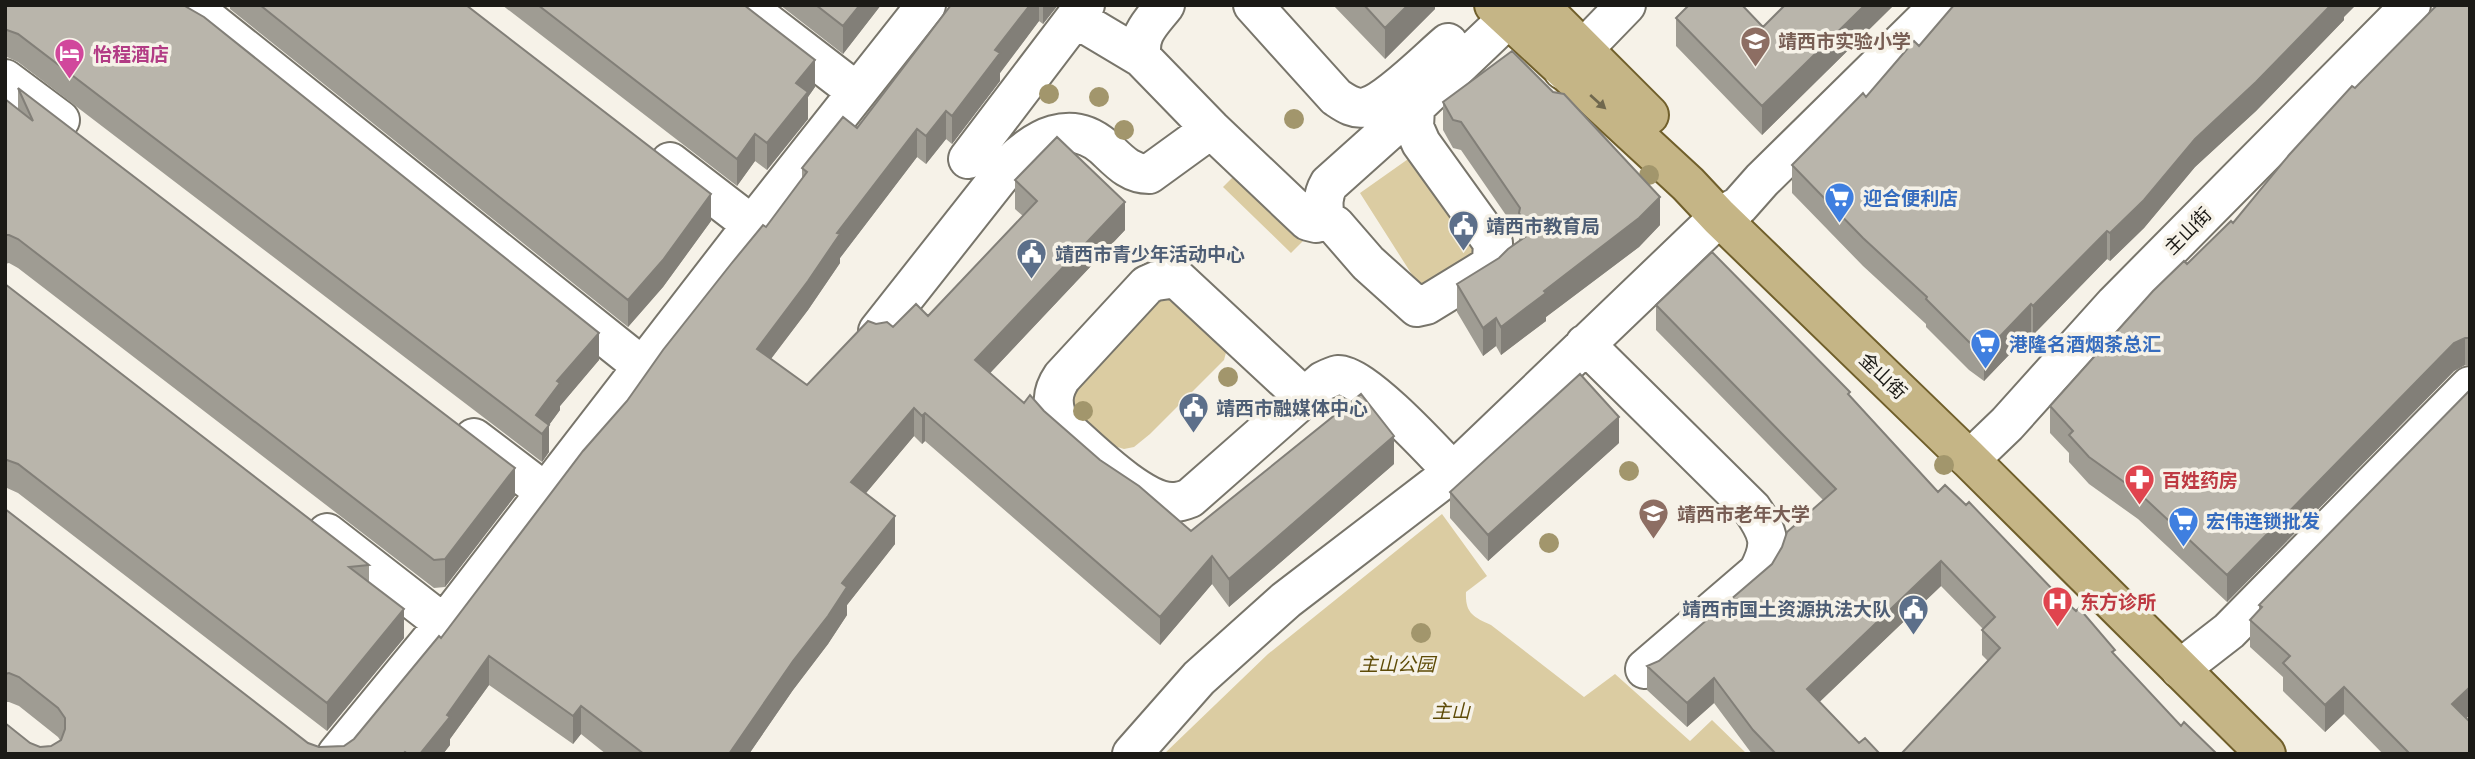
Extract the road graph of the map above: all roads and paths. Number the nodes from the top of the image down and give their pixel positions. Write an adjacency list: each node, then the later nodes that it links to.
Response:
1 (190, 5): 25 (street)
2 (744, 5): 14 (street)
3 (926, 5): 14 (street)
4 (1165, 5): 11 (street)
5 (1253, 5): 9 (street)
6 (1626, 5): 12 (street)
7 (1940, 5): 20 (street)
8 (2411, 5): 29 (street, 主山街)
9 (1509, 8): 12 (main road, 金山街); 15 (street)
10 (1080, 12): 11 (street); 19 (street)
11 (1142, 58): 16 (street)
12 (1573, 59): 20 (main road, 金山街)
13 (5, 79): 17 (street)
14 (857, 92): 22 (street)
15 (1413, 117): 21 (street); 21 (street)
16 (1211, 129): 21 (street); 23 (street)
17 (82, 138)
18 (642, 141): 22 (street)
19 (968, 159)
20 (1729, 212): 24 (street); 29 (main road, 金山街)
21 (1325, 220)
22 (752, 225): 25 (street)
23 (878, 331)
24 (1585, 344): 30 (street); 35 (street)
25 (643, 367): 31 (street)
26 (2470, 386): 34 (street)
27 (1304, 397): 27 (street); 30 (street)
28 (446, 416): 31 (street)
29 (1974, 453): 34 (main road, 金山街)
30 (1453, 472): 37 (street)
31 (545, 492): 33 (street)
32 (302, 514): 33 (street)
33 (444, 624): 36 (street)
34 (2187, 664): 38 (main road, 金山街); 39 (main road, 金山街)
35 (1645, 669)
36 (323, 751)
37 (1132, 754)
38 (2266, 754)
39 (2296, 754)

